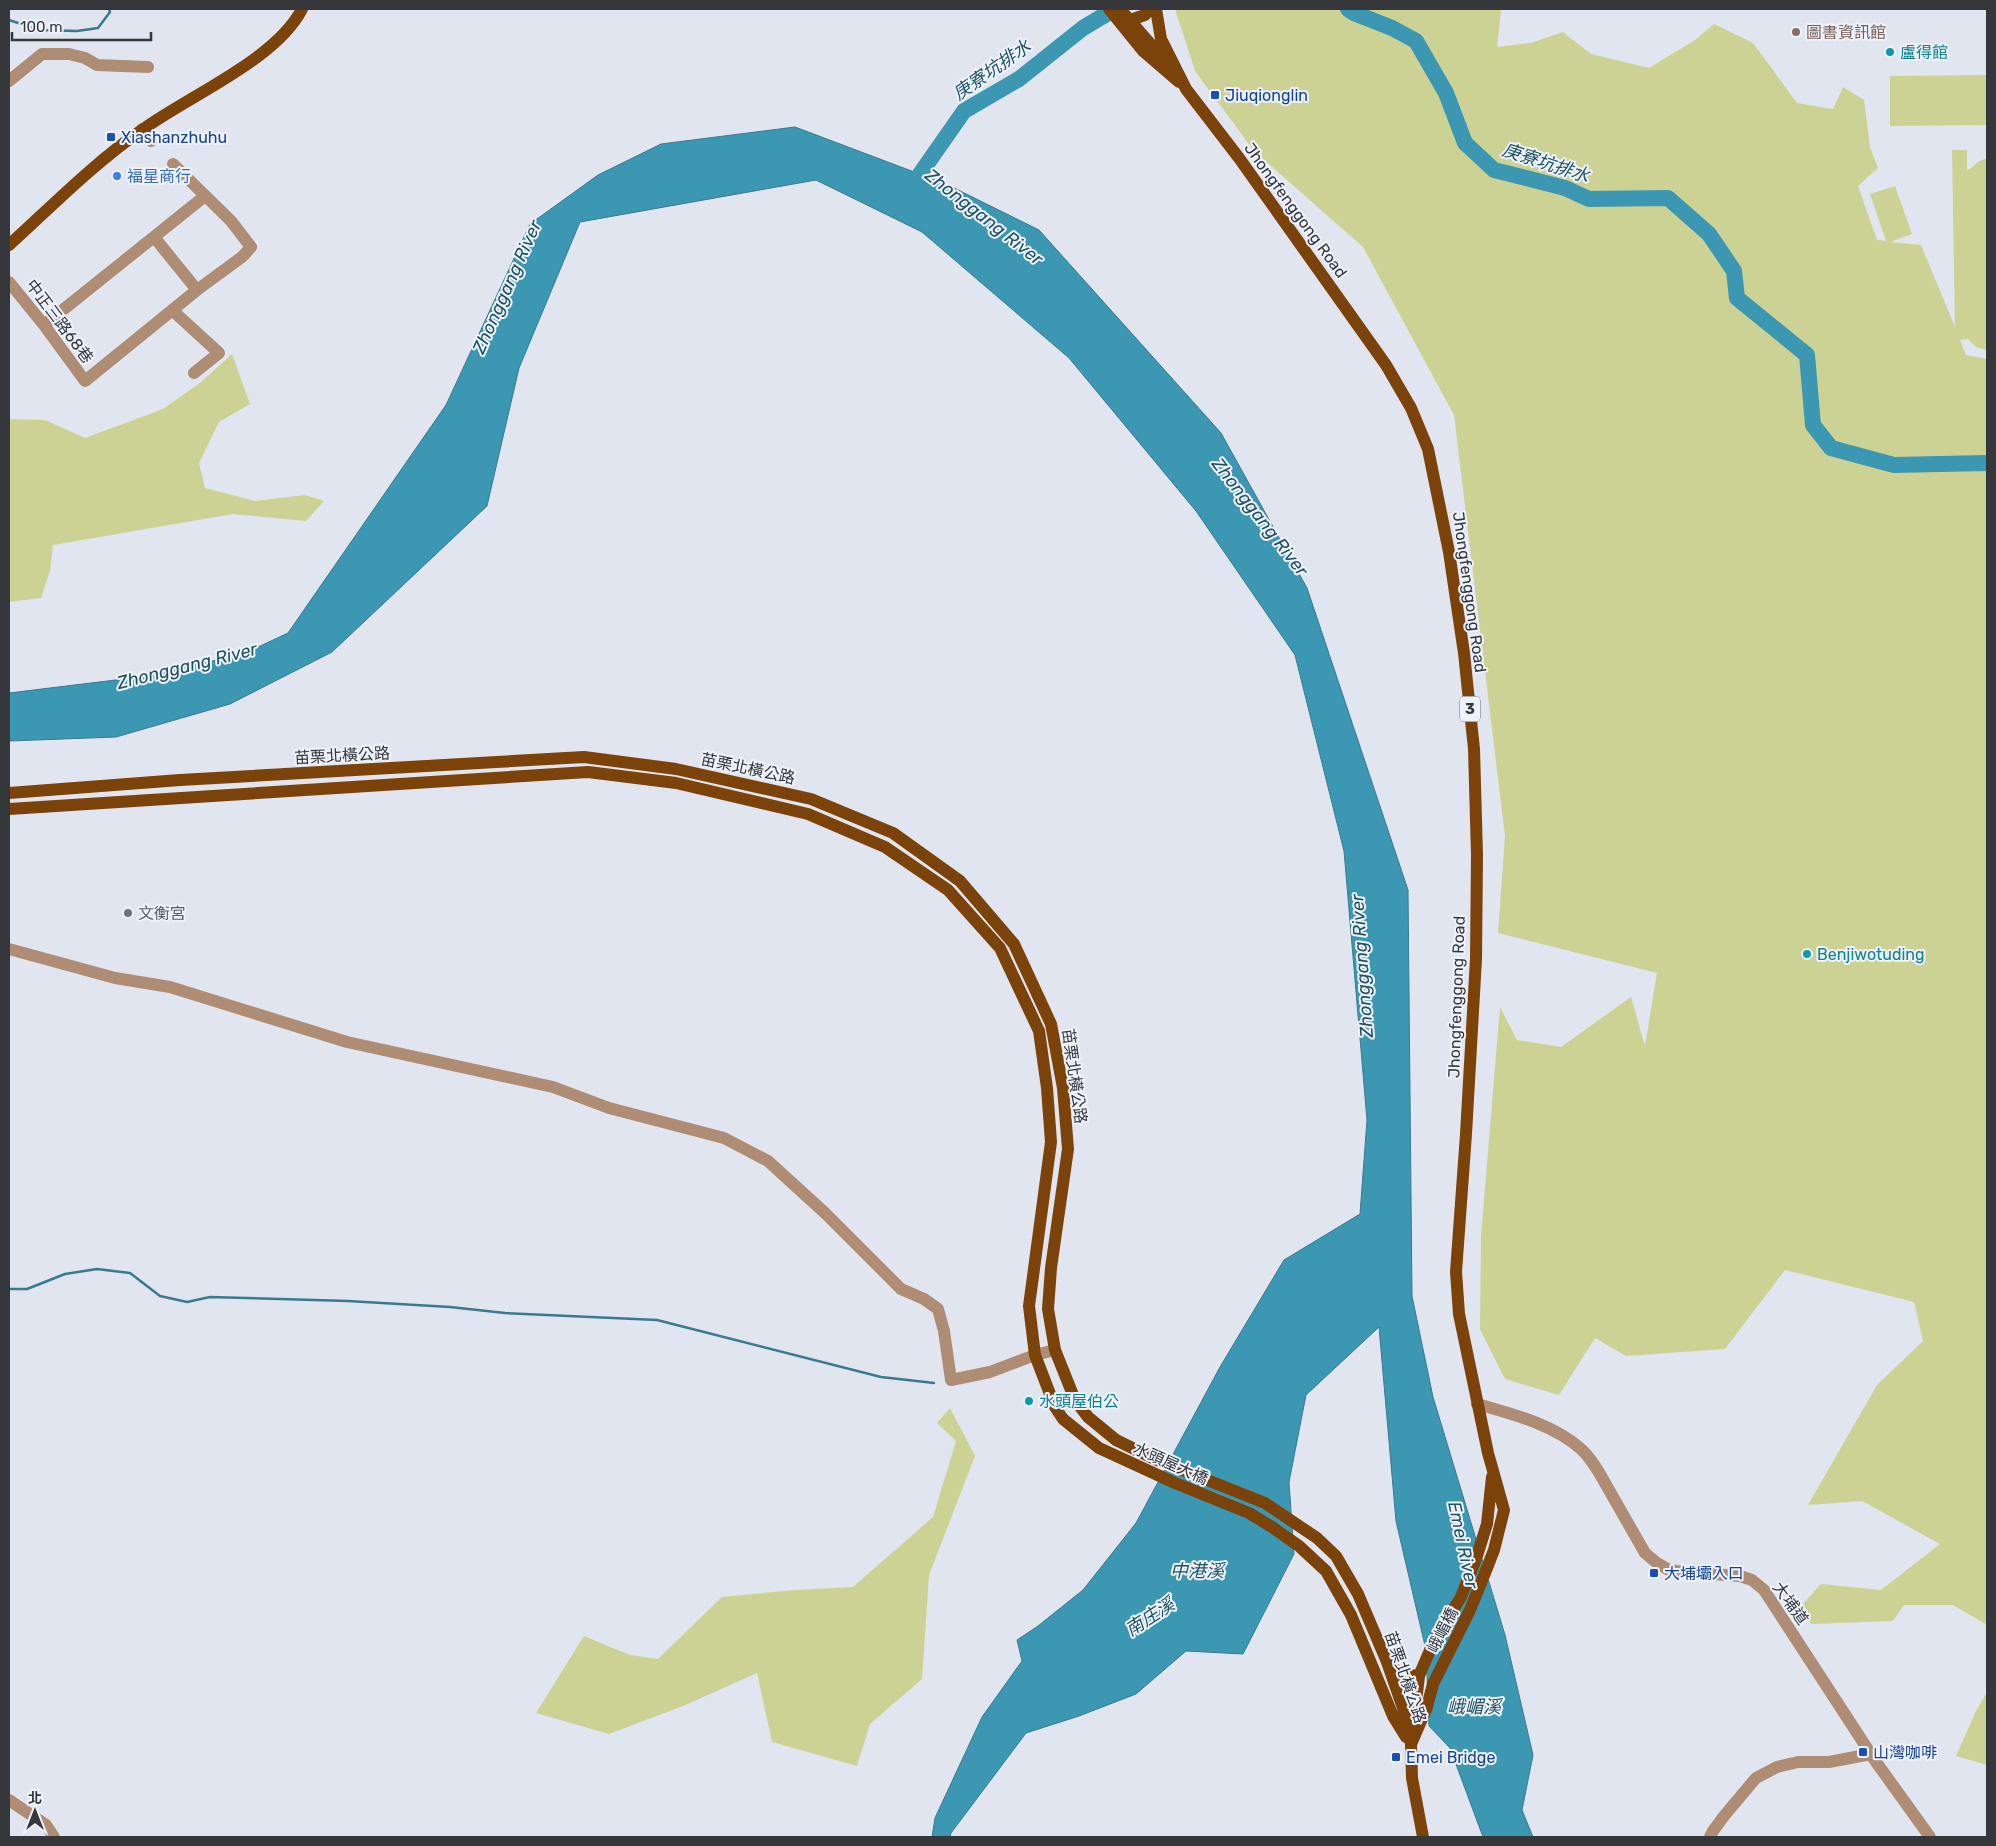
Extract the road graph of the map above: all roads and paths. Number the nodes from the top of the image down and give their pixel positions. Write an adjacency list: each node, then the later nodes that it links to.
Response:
1 (302, 9): 10 (main road)
2 (1108, 9): 5 (main road)
3 (1150, 9): 5 (main road)
4 (1156, 9): 7 (main road, Jhongfenggong Road / 3)
5 (1123, 15): 7 (main road); 9 (main road)
6 (148, 67): 8 (street)
7 (1179, 77): 9 (main road, Jhongfenggong Road / 3)
8 (9, 81)
9 (1186, 89): 26 (main road, Jhongfenggong Road / 3)
10 (142, 129): 11 (street); 15 (main road)
11 (151, 141)
12 (173, 164): 13 (street)
13 (205, 196): 14 (street); 17 (street)
14 (154, 237): 17 (street); 19 (street)
15 (9, 245)
16 (9, 282): 19 (street, 中正三路68巷)
17 (197, 290): 18 (street)
18 (172, 310): 19 (street, 中正三路68巷); 20 (street)
19 (44, 325)
20 (194, 373)
21 (9, 793): 24 (main road, 苗栗北橫公路)
22 (9, 809): 25 (main road, 苗栗北橫公路)
23 (9, 949): 25 (street)
24 (1055, 1350): 25 (street); 30 (main road, 水頭屋大橋)
25 (1035, 1355): 31 (main road, 水頭屋大橋)
26 (1477, 1404): 27 (main road, Jhongfenggong Road / 3); 35 (street, 大埔道)
27 (1493, 1467): 28 (main road, Jhongfenggong Road / 3); 29 (main road, Jhongfenggong Road / 3)
28 (1489, 1505): 33 (main road, 峨嵋橋 / 3)
29 (1504, 1510): 34 (main road, 峨嵋橋 / 3)
30 (1336, 1556): 32 (main road, 苗栗北橫公路)
31 (1326, 1571): 34 (main road, 苗栗北橫公路)
32 (1387, 1662): 33 (main road); 34 (main road, 苗栗北橫公路)
33 (1419, 1676): 34 (main road, 3)
34 (1411, 1744): 38 (main road, 3)
35 (1871, 1754): 39 (street); 40 (street, 大埔道)
36 (9, 1800): 37 (street)
37 (54, 1837)
38 (1423, 1837)
39 (1710, 1837)
40 (1930, 1837)

